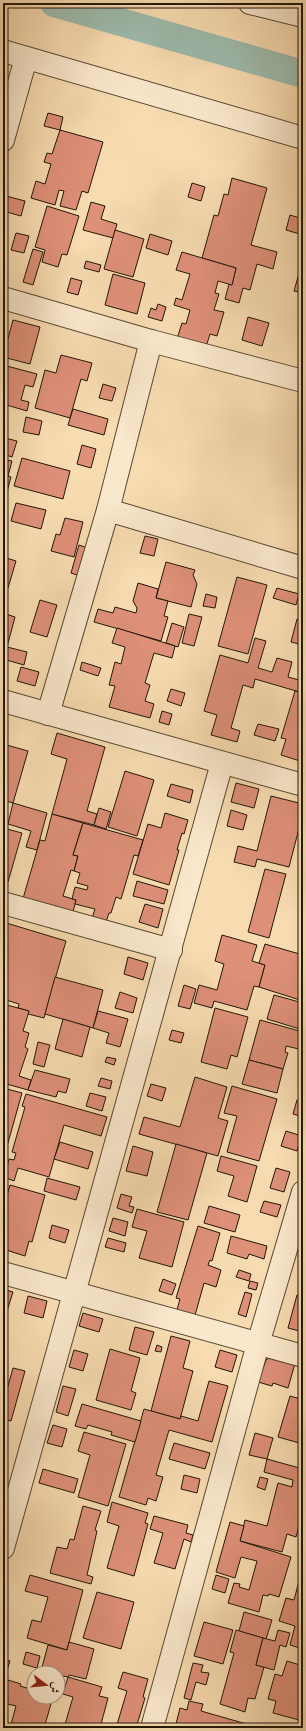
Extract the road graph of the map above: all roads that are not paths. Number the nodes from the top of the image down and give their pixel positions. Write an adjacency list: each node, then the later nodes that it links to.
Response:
1 (250, 3): 2 (street)
2 (303, 16)
3 (3, 51): 4 (street)
4 (26, 58): 5 (street); 6 (street)
5 (303, 138)
6 (3, 140)
7 (3, 298): 8 (street)
8 (151, 341): 9 (street); 10 (street)
9 (303, 381)
10 (108, 510): 11 (street); 13 (street)
11 (303, 568)
12 (3, 701): 13 (street)
13 (48, 714): 14 (street)
14 (222, 763): 15 (street); 17 (street)
15 (303, 786)
16 (3, 903): 17 (street)
17 (171, 950): 20 (street)
18 (303, 1192): 21 (street)
19 (3, 1273): 20 (street)
20 (75, 1293): 21 (street); 23 (street)
21 (258, 1344): 22 (street); 24 (street)
22 (303, 1356)
23 (3, 1548)
24 (152, 1728)

